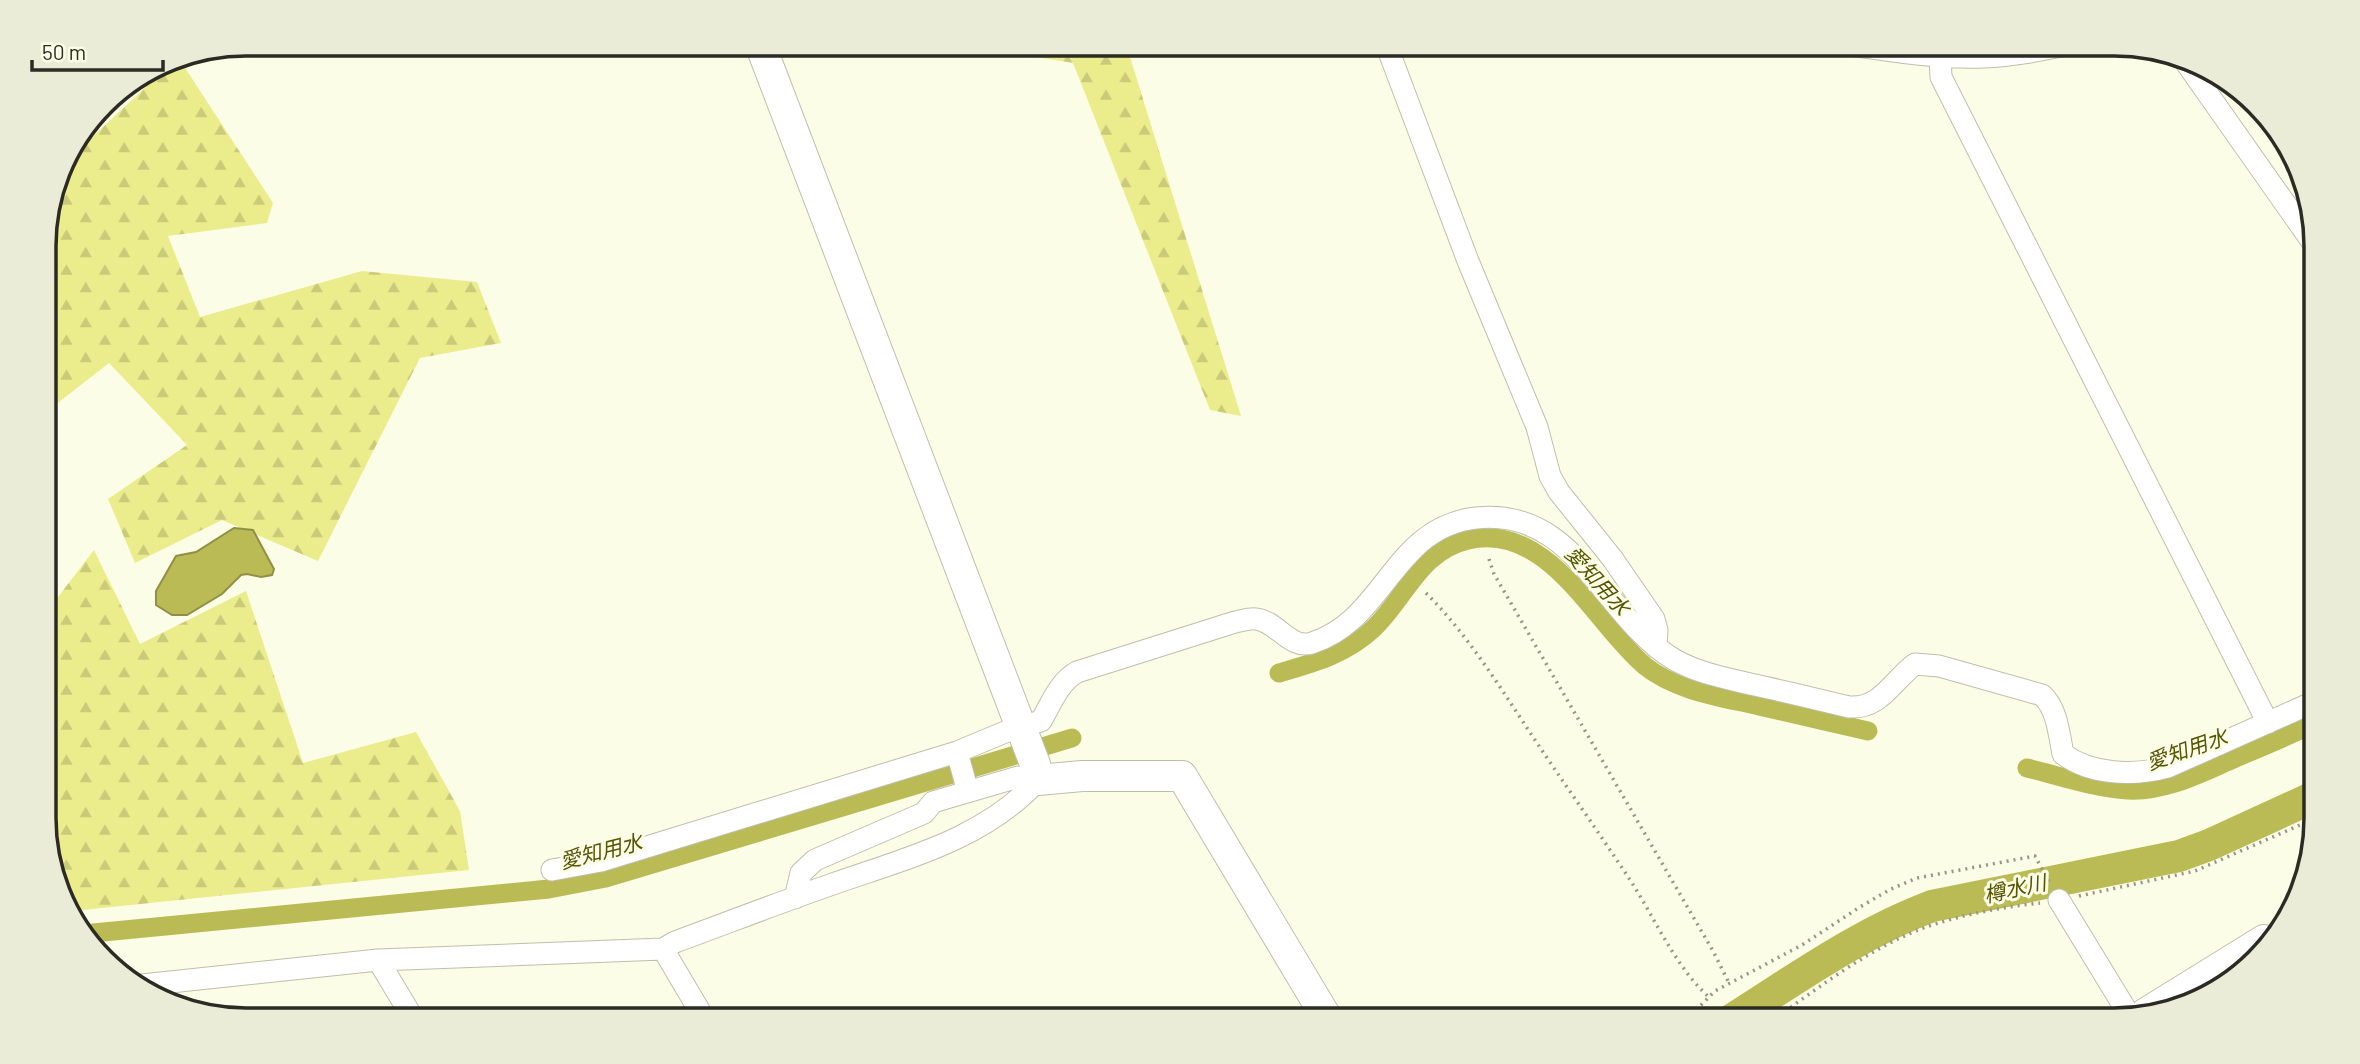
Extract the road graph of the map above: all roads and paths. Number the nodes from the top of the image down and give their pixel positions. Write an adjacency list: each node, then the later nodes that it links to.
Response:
1 (764, 56): 13 (street)
2 (1391, 56): 10 (street)
3 (1932, 56): 5 (street)
4 (1998, 56): 5 (street)
5 (1940, 57): 12 (street)
6 (2194, 74): 7 (street)
7 (2303, 228)
8 (1489, 559): 24 (path)
9 (1426, 593): 26 (path)
10 (1656, 647): 12 (street); 13 (street)
11 (2304, 706): 12 (street)
12 (2268, 723)
13 (1022, 729): 14 (street); 15 (street)
14 (957, 752): 16 (street); 18 (street)
15 (1036, 772): 16 (street); 19 (street); 30 (street)
16 (968, 792): 19 (street)
17 (2304, 823): 20 (path)
18 (552, 870)
19 (795, 898): 22 (street)
20 (2059, 900): 24 (path); 32 (path); 33 (street)
21 (2254, 946): 27 (street)
22 (663, 949): 23 (street); 29 (street)
23 (377, 960): 25 (street); 28 (street)
24 (1729, 983): 26 (path)
25 (154, 984)
26 (1709, 997): 31 (path)
27 (2167, 1000)
28 (407, 1008)
29 (698, 1008)
30 (1321, 1008)
31 (1698, 1008)
32 (1791, 1008)
33 (2125, 1008)

